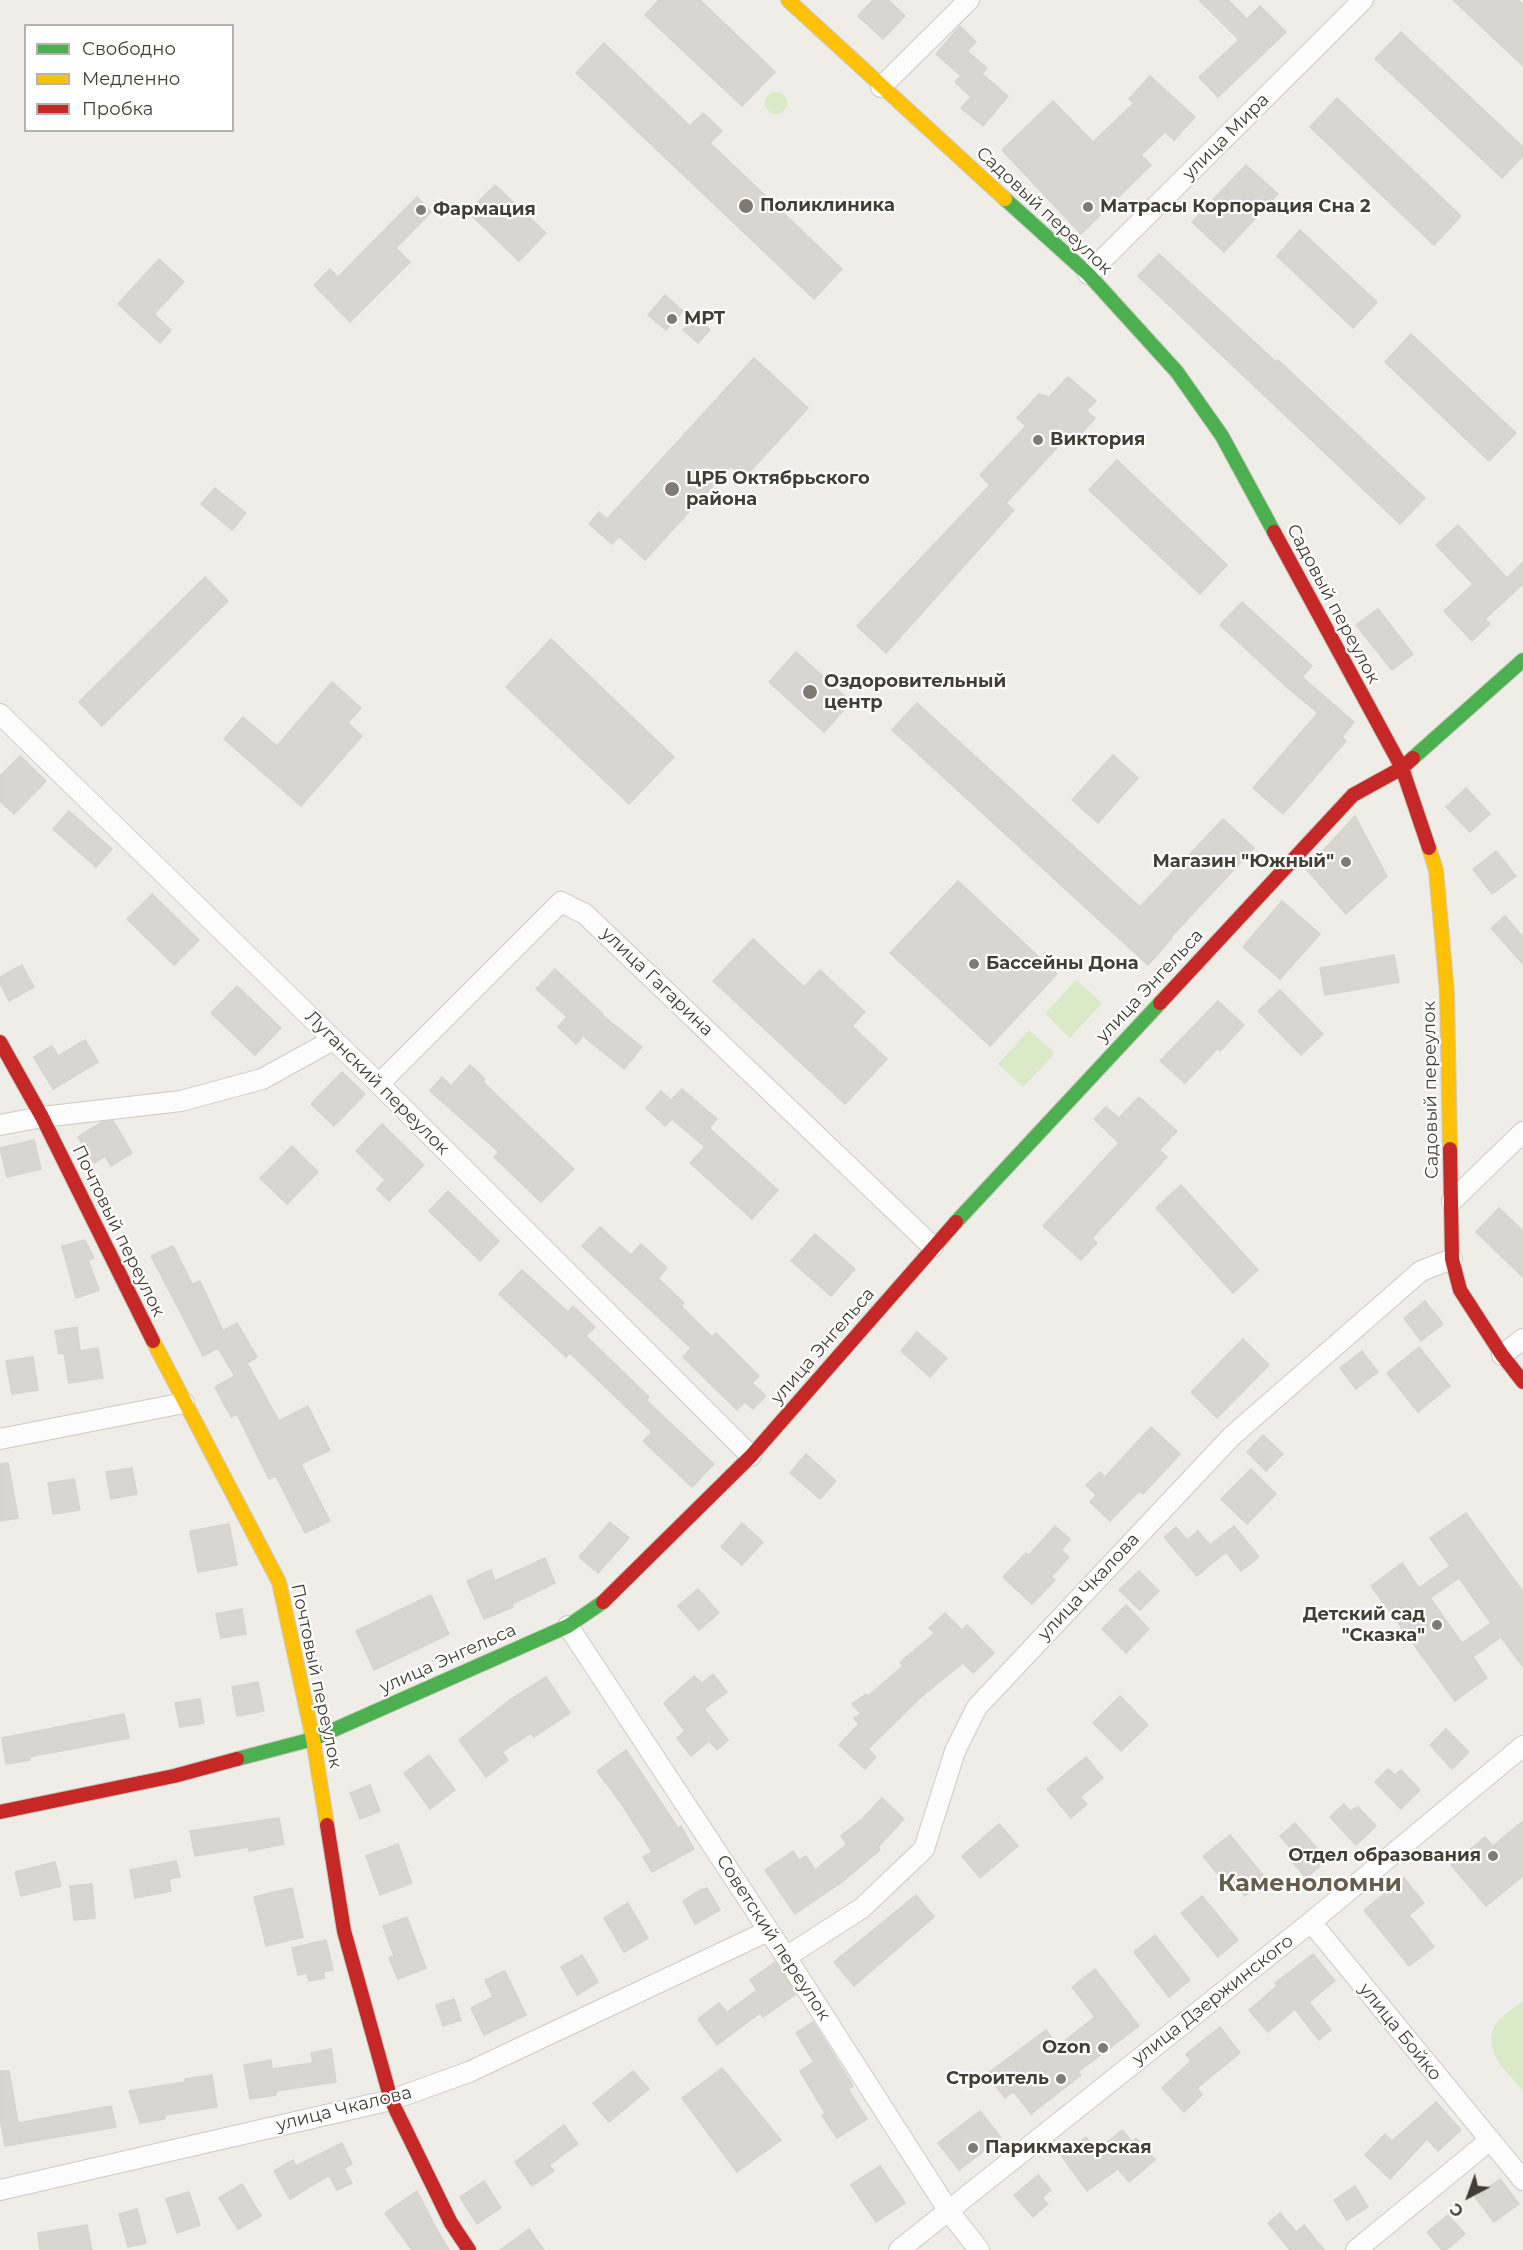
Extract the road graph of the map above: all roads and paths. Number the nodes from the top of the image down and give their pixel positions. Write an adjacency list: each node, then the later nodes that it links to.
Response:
1 (788, 0): 4 (street, Садовый переулок)
2 (969, 0): 4 (street)
3 (1363, 0): 5 (street, улица Мира)
4 (881, 87): 5 (street, Садовый переулок)
5 (1088, 273): 8 (street, Садовый переулок)
6 (1523, 660): 8 (street, улица Энгельса)
7 (0, 714): 9 (street, Луганский переулок)
8 (1402, 768): 15 (street, Садовый переулок); 16 (street, улица Энгельса)
9 (333, 1040): 11 (street, Луганский переулок); 12 (street)
10 (0, 1042): 12 (street, Почтовый переулок)
11 (379, 1084): 16 (street, улица Гагарина); 23 (street, Луганский переулок)
12 (42, 1117): 13 (street); 21 (street, Почтовый переулок)
13 (0, 1125)
14 (1523, 1132): 15 (street)
15 (1452, 1201): 17 (street, Садовый переулок)
16 (933, 1247): 23 (street, улица Энгельса)
17 (1452, 1259): 19 (street, Садовый переулок); 30 (street, улица Чкалова)
18 (1523, 1339): 19 (street)
19 (1502, 1355): 20 (street, Садовый переулок)
20 (1523, 1382)
21 (184, 1403): 22 (street); 25 (street, Почтовый переулок)
22 (0, 1439)
23 (751, 1456): 24 (street, улица Энгельса)
24 (568, 1626): 25 (street, улица Энгельса); 29 (street, Советский переулок)
25 (313, 1739): 27 (street, улица Энгельса); 31 (street, Почтовый переулок)
26 (1523, 1746): 28 (street, улица Дзержинского)
27 (0, 1812)
28 (1311, 1922): 32 (street, улица Бойко); 35 (street, улица Дзержинского)
29 (768, 1931): 30 (street, Советский переулок); 31 (street, улица Чкалова)
30 (786, 1957): 35 (street, Советский переулок)
31 (391, 2100): 34 (street, улица Чкалова); 36 (street, Почтовый переулок)
32 (1489, 2141): 33 (street, улица Бойко); 39 (street)
33 (1523, 2180)
34 (0, 2190)
35 (948, 2210): 37 (street, улица Дзержинского); 38 (street, Советский переулок)
36 (469, 2250)
37 (898, 2250)
38 (979, 2250)
39 (1356, 2250)

